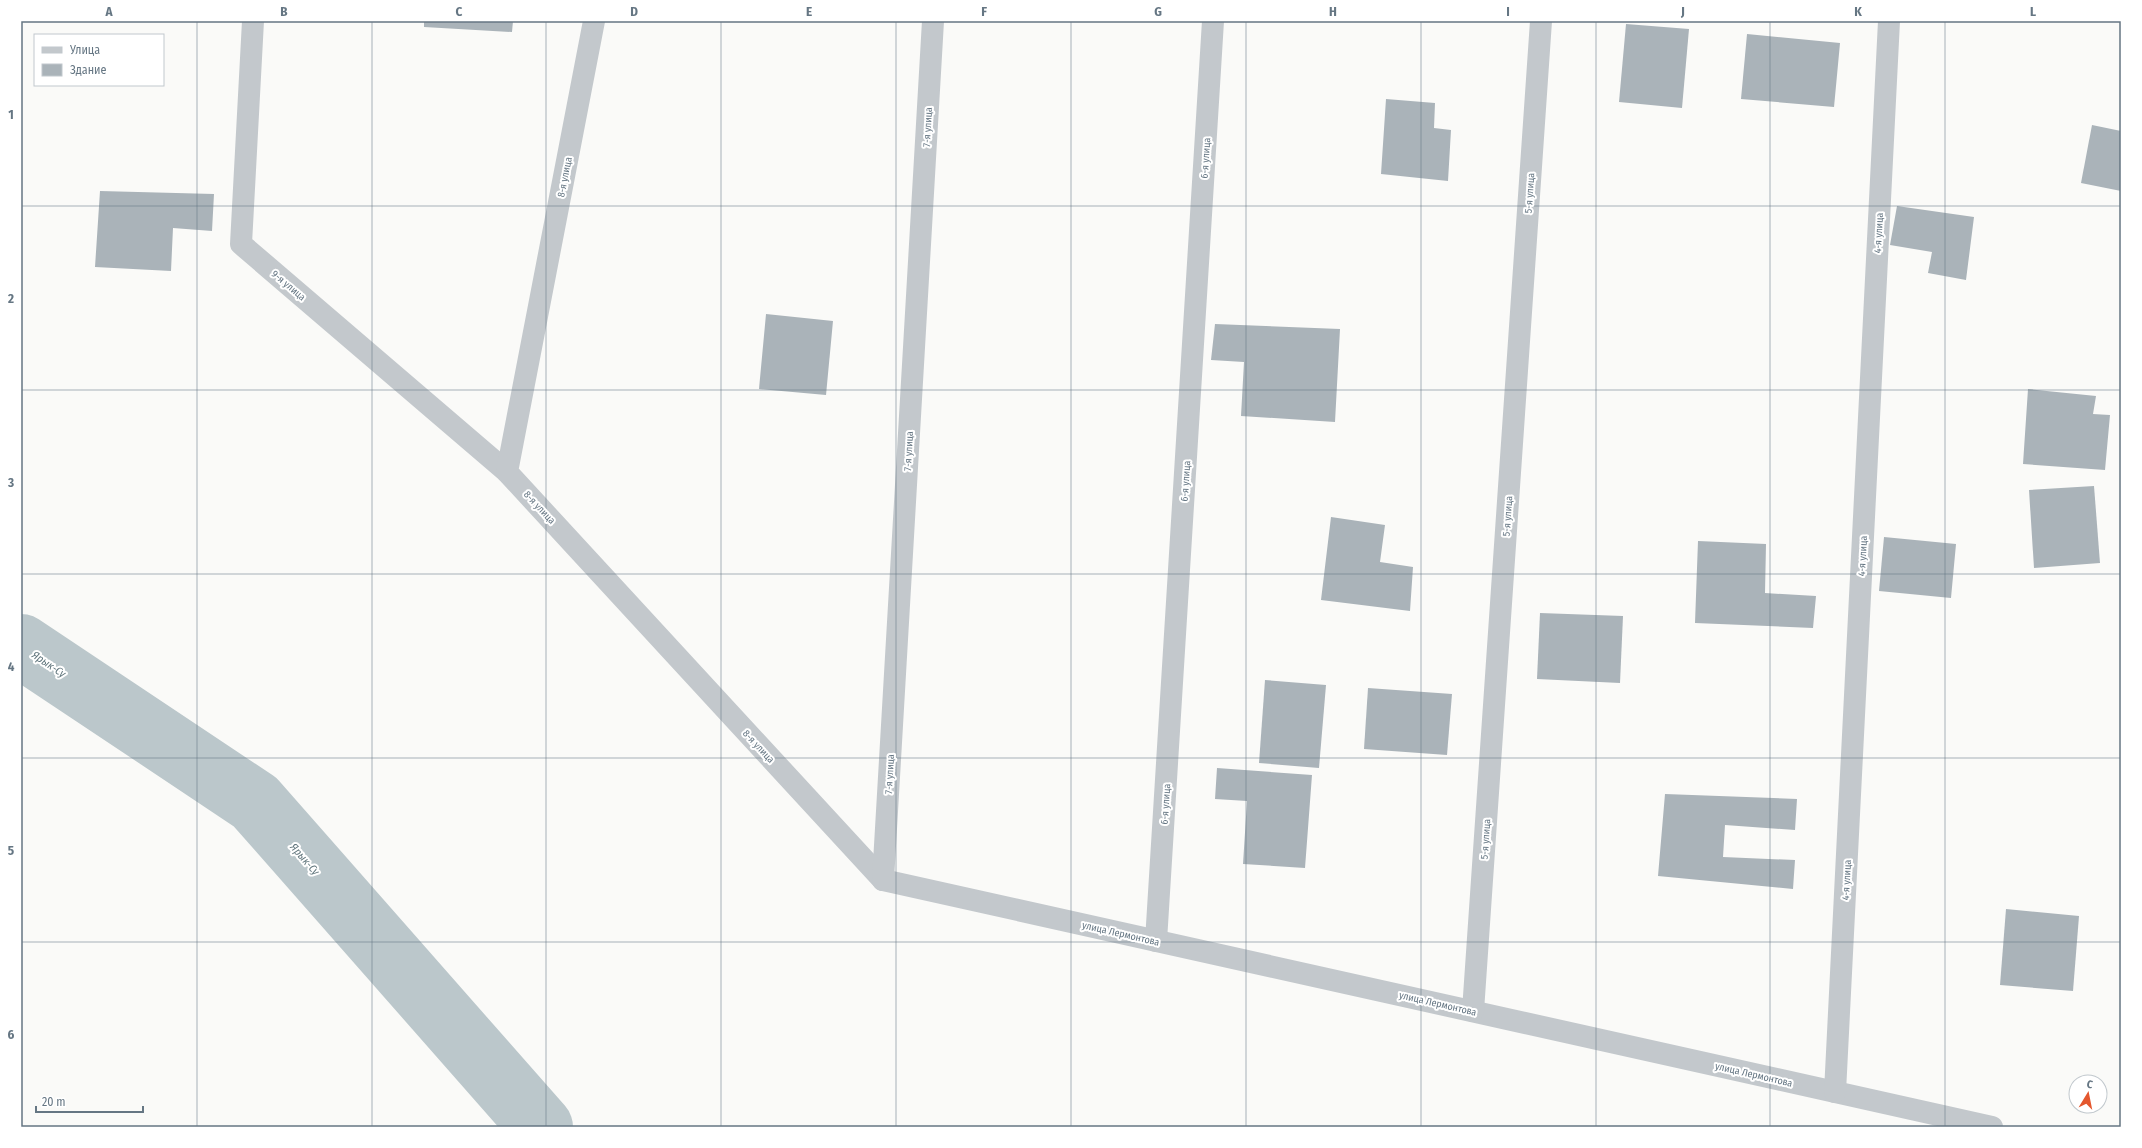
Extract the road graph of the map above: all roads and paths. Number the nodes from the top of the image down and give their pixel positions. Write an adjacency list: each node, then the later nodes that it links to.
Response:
1 (253, 21): 7 (street, 9-я улица)
2 (594, 21): 7 (street, 8-я улица)
3 (933, 21): 8 (street, 7-я улица)
4 (1213, 21): 9 (street, 6-я улица)
5 (1541, 21): 10 (street, 5-я улица)
6 (1889, 21): 11 (street, 4-я улица)
7 (508, 472): 8 (street, 8-я улица)
8 (883, 880): 9 (street, улица Лермонтова)
9 (1156, 941): 10 (street, улица Лермонтова)
10 (1473, 1011): 11 (street, улица Лермонтова)
11 (1835, 1092): 12 (street, улица Лермонтова)
12 (1992, 1127)

